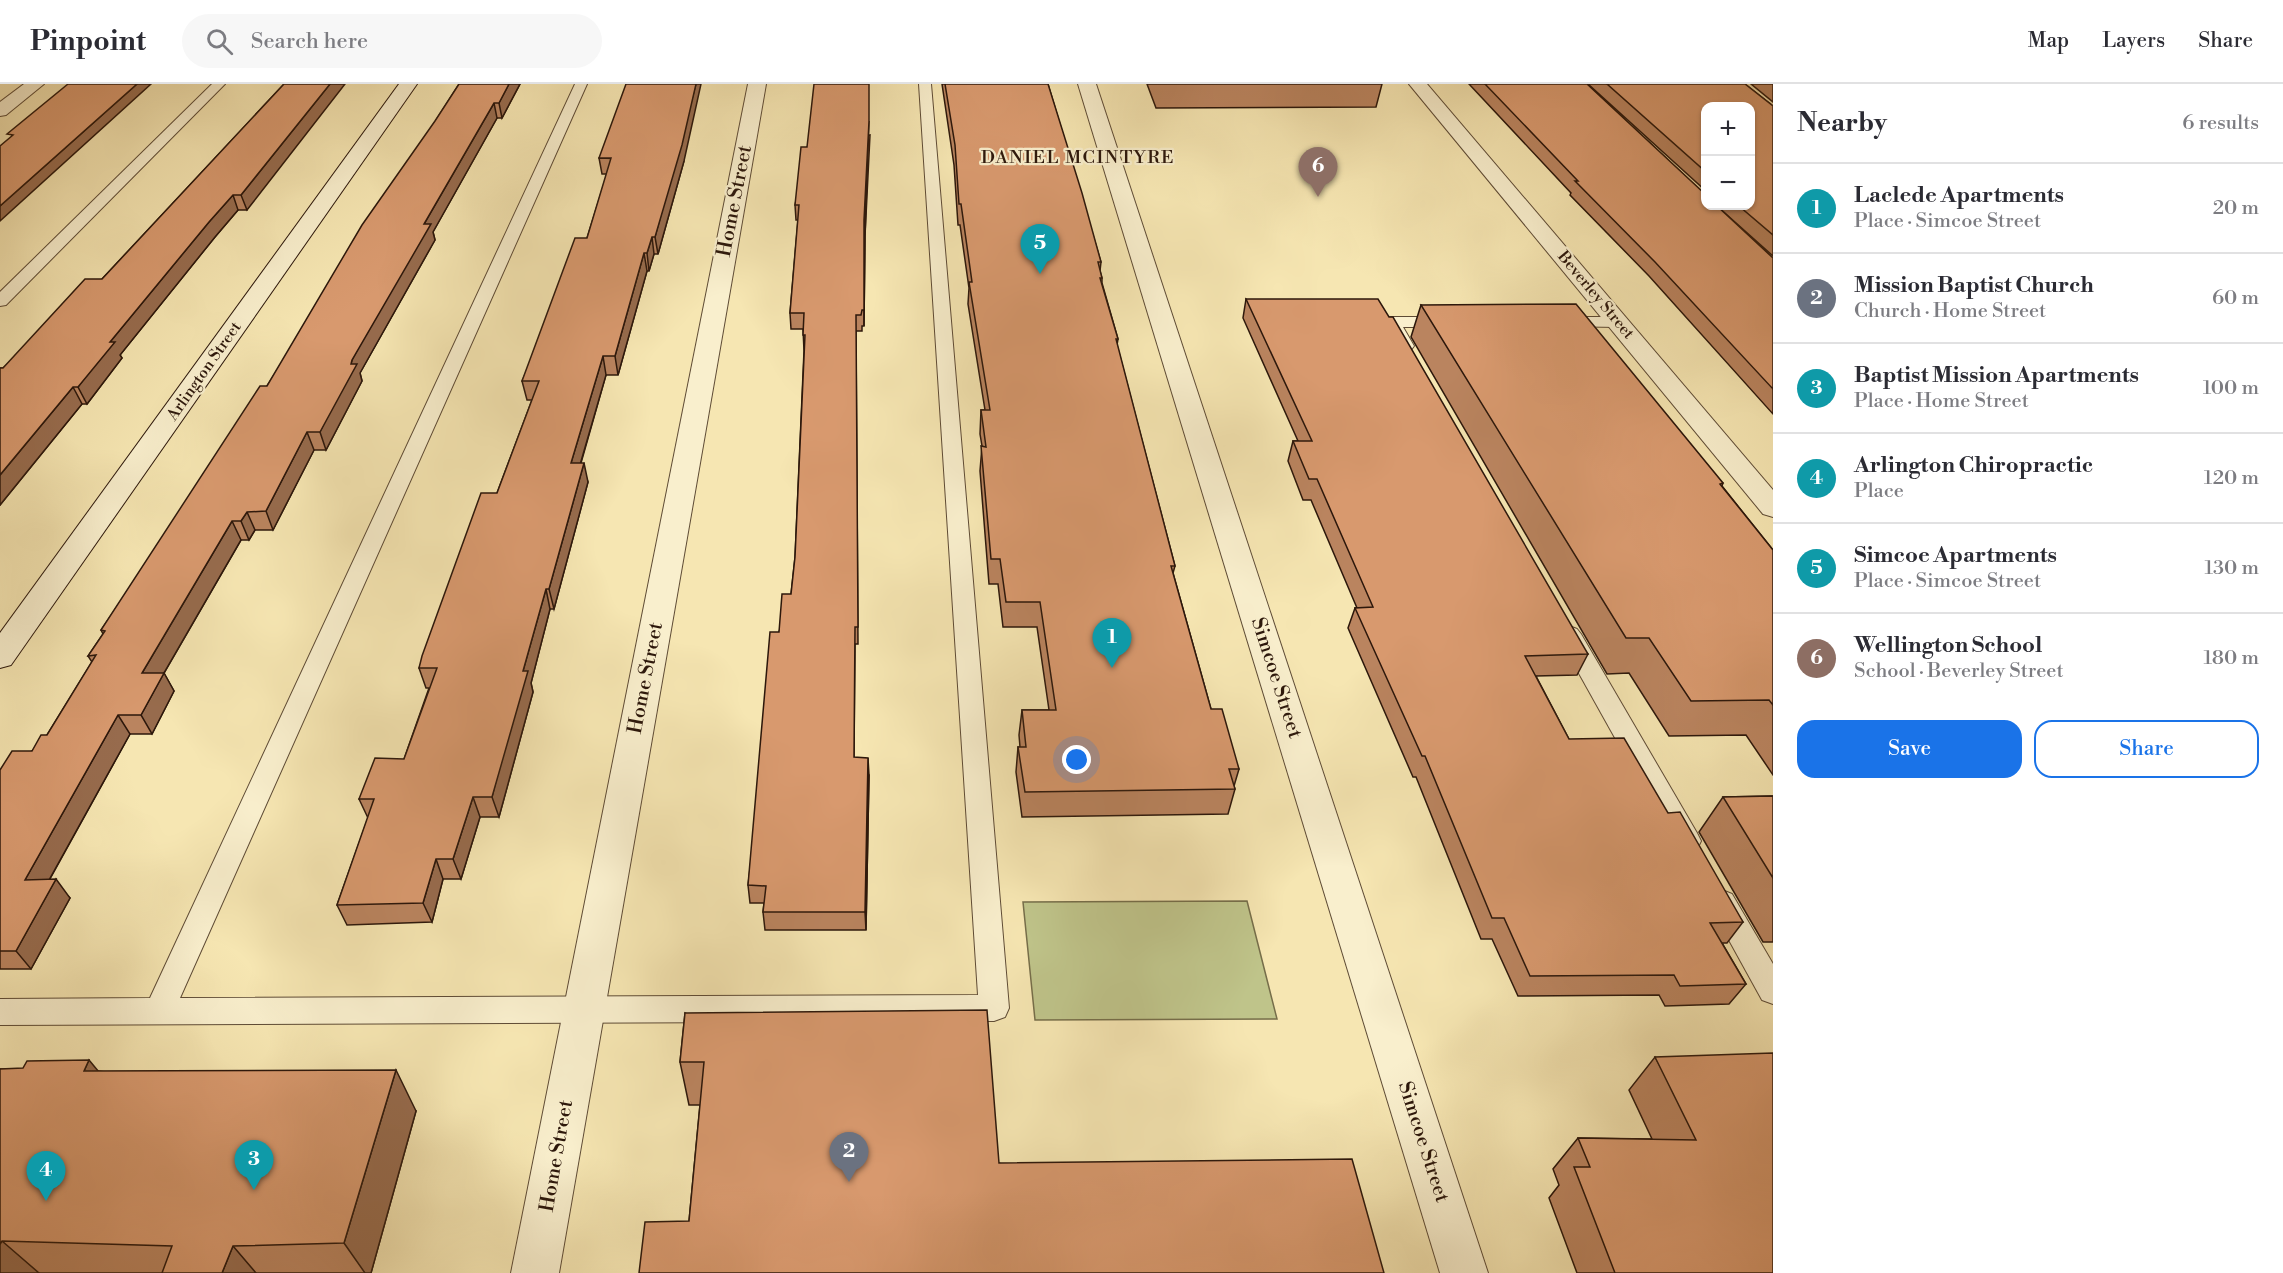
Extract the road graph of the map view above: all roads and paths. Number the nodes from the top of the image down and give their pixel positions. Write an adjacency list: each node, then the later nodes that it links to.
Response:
1 (35, 84): 9 (street)
2 (219, 84): 10 (lane)
3 (408, 84): 17 (street, Arlington Street)
4 (581, 84): 23 (lane)
5 (757, 84): 21 (street, Home Street)
6 (925, 84): 21 (lane)
7 (1088, 84): 25 (street, Simcoe Street)
8 (1418, 84): 13 (street, Beverley Street)
9 (0, 111)
10 (0, 301)
11 (1471, 322): 14 (lane)
12 (1540, 322): 13 (lane)
13 (1619, 322): 15 (street, Beverley Street)
14 (1414, 363)
15 (1773, 508)
16 (1562, 621): 18 (lane)
17 (0, 657)
18 (1697, 858)
19 (1714, 888): 20 (lane)
20 (1773, 992)
21 (584, 1009): 23 (lane); 24 (street, Home Street)
22 (0, 1012): 23 (lane)
23 (159, 1012)
24 (536, 1273)
25 (1464, 1273)

